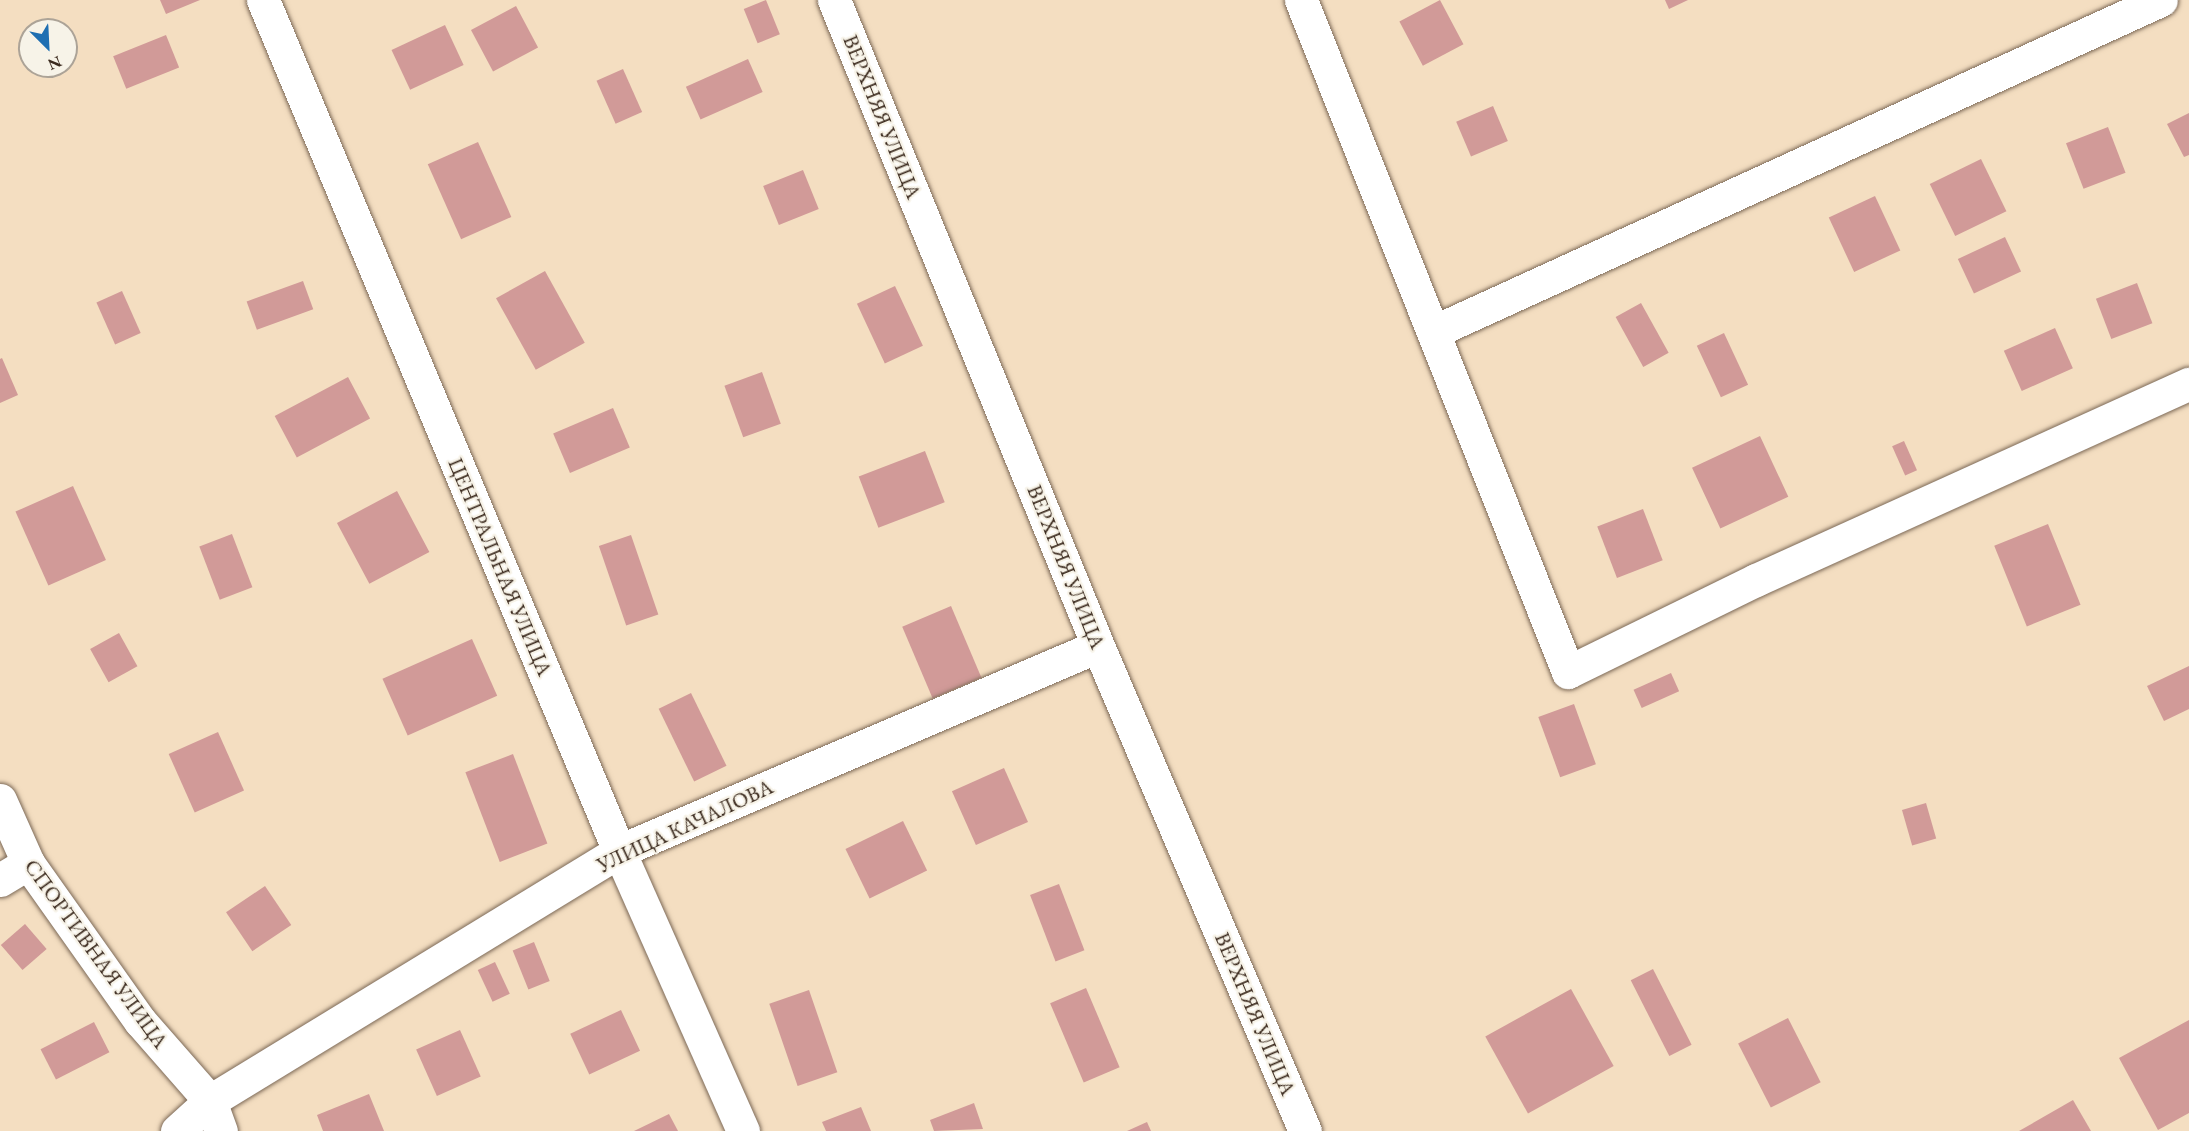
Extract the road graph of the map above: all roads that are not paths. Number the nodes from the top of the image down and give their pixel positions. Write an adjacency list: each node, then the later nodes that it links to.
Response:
1 (263, 0): 9 (street, ЦЕНТРАЛЬНАЯ УЛИЦА)
2 (834, 0): 7 (street, ВЕРХНЯЯ УЛИЦА)
3 (1301, 0): 5 (street)
4 (2161, 0): 5 (street)
5 (1433, 332): 6 (street)
6 (2189, 384)
7 (1098, 646): 9 (street, УЛИЦА КАЧАЛОВА); 16 (street, ВЕРХНЯЯ УЛИЦА)
8 (0, 800): 10 (street, СПОРТИВНАЯ УЛИЦА)
9 (619, 851): 12 (street, УЛИЦА КАЧАЛОВА); 15 (street, ЦЕНТРАЛЬНАЯ УЛИЦА)
10 (28, 863): 11 (street); 12 (street, СПОРТИВНАЯ УЛИЦА)
11 (0, 880)
12 (210, 1101): 13 (street, УЛИЦА КАЧАЛОВА); 14 (street, СПОРТИВНАЯ УЛИЦА)
13 (177, 1131)
14 (221, 1131)
15 (743, 1131)
16 (1305, 1131)

